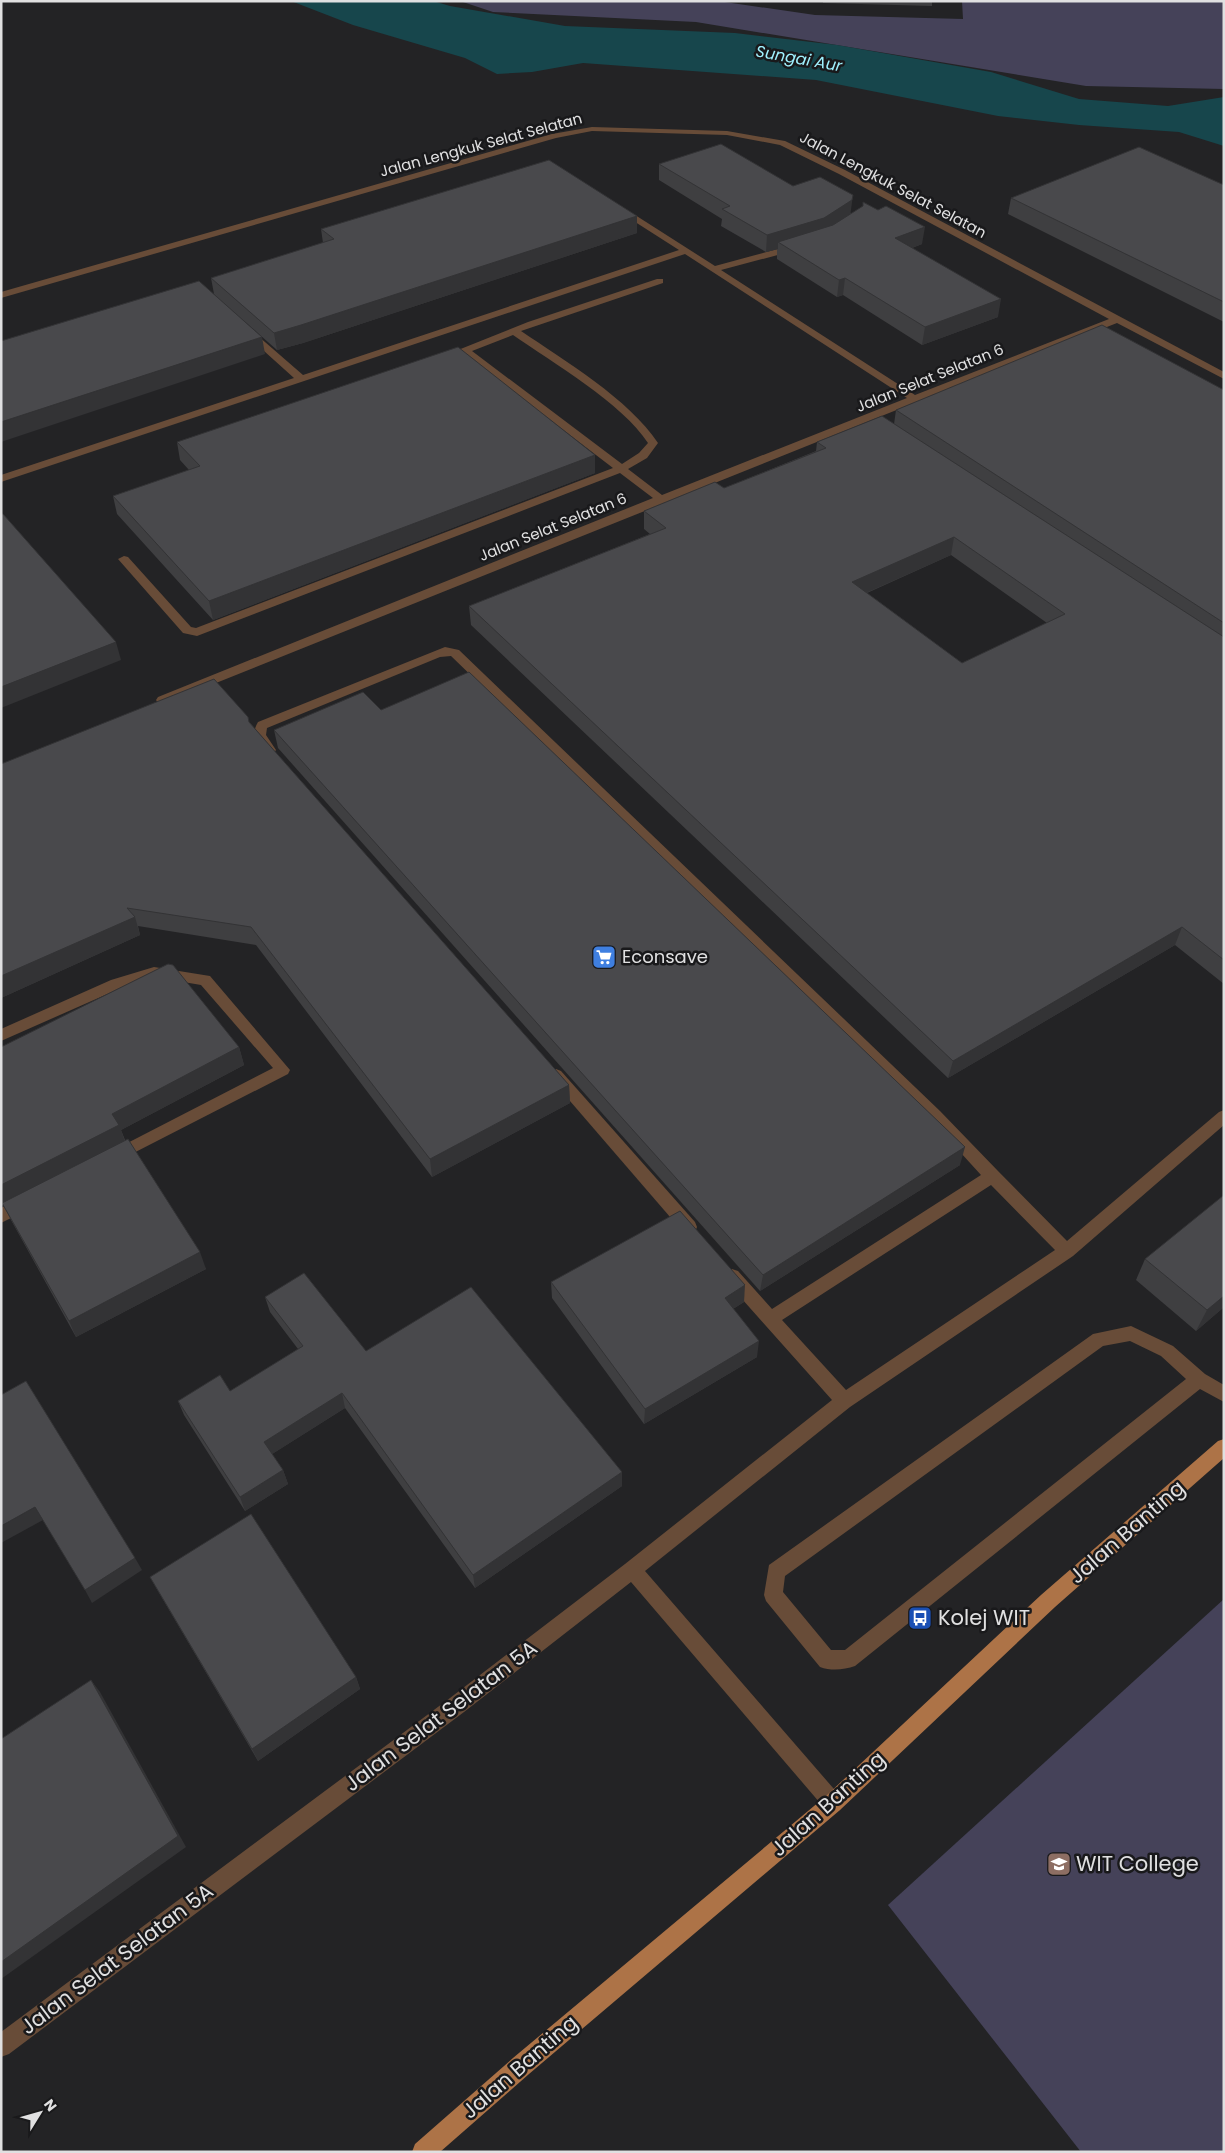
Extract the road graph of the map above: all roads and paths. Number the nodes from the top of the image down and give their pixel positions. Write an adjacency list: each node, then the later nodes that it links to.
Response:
1 (614, 205): 3 (street)
2 (808, 243): 4 (street)
3 (686, 251): 4 (street); 18 (street)
4 (713, 269): 19 (street)
5 (660, 281): 10 (street)
6 (1, 295): 7 (street, Jalan Lengkuk Selat Selatan)
7 (1094, 308): 8 (street, Jalan Lengkuk Selat Selatan); 11 (street)
8 (1118, 320): 11 (street, Jalan Selat Selatan 6); 14 (street, Jalan Lengkuk Selat Selatan)
9 (244, 328): 18 (street)
10 (514, 330): 15 (street); 20 (street)
11 (1086, 332): 12 (street); 19 (street, Jalan Selat Selatan 6)
12 (1108, 333)
13 (1123, 333): 14 (street)
14 (1147, 336): 17 (street, Jalan Lengkuk Selat Selatan)
15 (466, 351): 16 (street); 20 (street)
16 (439, 360)
17 (1224, 376)
18 (302, 380): 21 (street)
19 (916, 400): 22 (street, Jalan Selat Selatan 6)
20 (620, 469): 22 (street); 23 (street)
21 (1, 479)
22 (660, 499): 24 (street, Jalan Selat Selatan 6)
23 (124, 559)
24 (154, 703)
25 (280, 761): 30 (street)
26 (1, 1035): 29 (street)
27 (548, 1066): 33 (street)
28 (1224, 1116): 34 (street, Jalan Selat Selatan 5A)
29 (107, 1161)
30 (992, 1176): 34 (street); 36 (street)
31 (36, 1197): 32 (street)
32 (1, 1216)
33 (698, 1237)
34 (1067, 1251): 39 (street, Jalan Selat Selatan 5A)
35 (724, 1266): 36 (street)
36 (770, 1318): 39 (street)
37 (1199, 1379): 37 (street); 38 (street)
38 (1224, 1394)
39 (844, 1402): 41 (street, Jalan Selat Selatan 5A)
40 (1224, 1447): 42 (main road, Jalan Banting)
41 (632, 1570): 42 (street); 43 (street, Jalan Selat Selatan 5A)
42 (834, 1803): 44 (main road, Jalan Banting)
43 (1, 2046)
44 (423, 2152)

